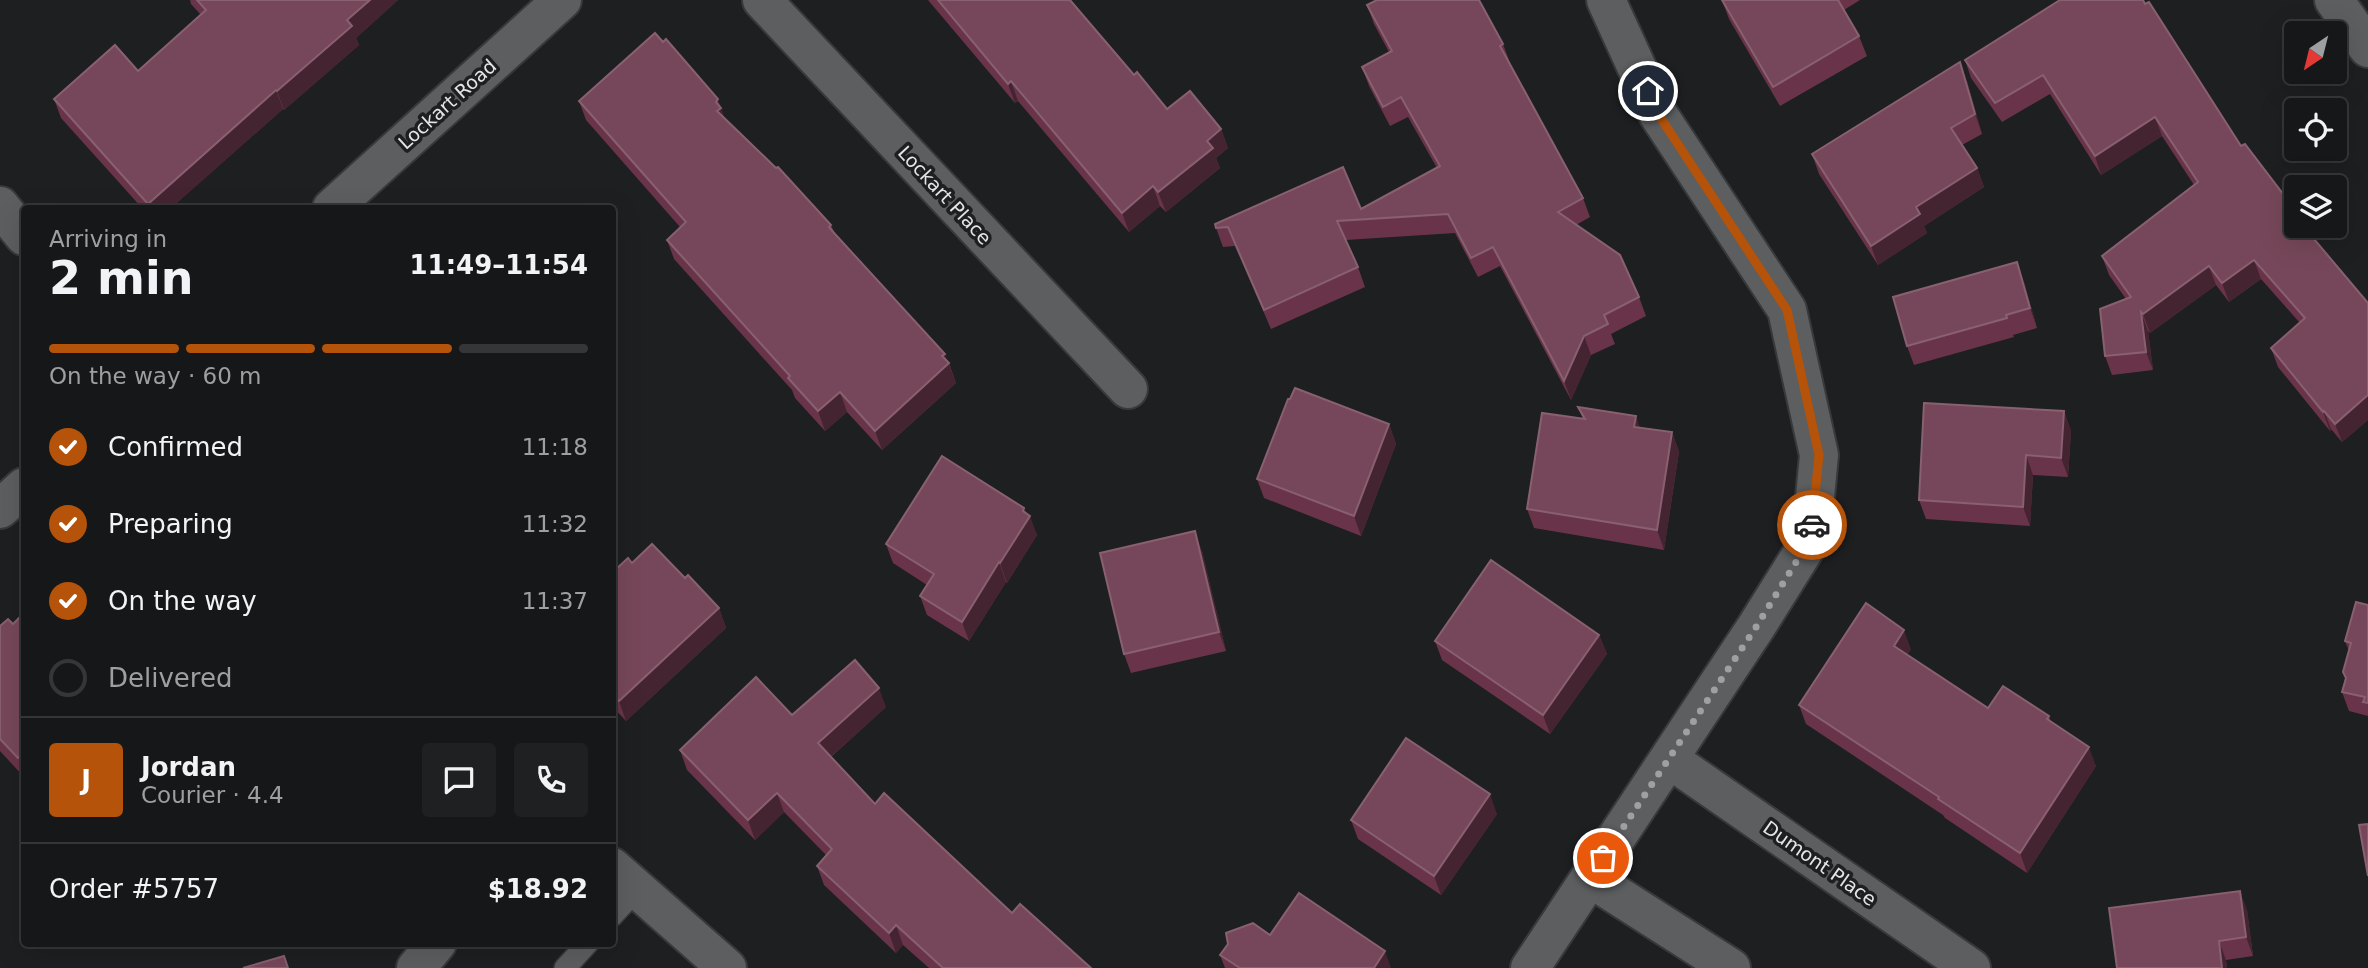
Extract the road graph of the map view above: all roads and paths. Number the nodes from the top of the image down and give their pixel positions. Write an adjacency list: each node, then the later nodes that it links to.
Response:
1 (562, 0): 6 (street, Lockart Road)
2 (761, 0): 9 (street, Lockart Place)
3 (1606, 0): 12 (street)
4 (2334, 0): 5 (street)
5 (2368, 48)
6 (335, 205)
7 (0, 206): 8 (street)
8 (21, 232)
9 (1128, 389)
10 (21, 490): 11 (street)
11 (0, 509)
12 (1669, 759): 13 (street); 22 (street, Dumont Place)
13 (1590, 878): 20 (street); 21 (street)
14 (621, 891): 19 (street)
15 (434, 947): 17 (street)
16 (584, 947): 18 (lane)
17 (416, 968)
18 (565, 968)
19 (727, 968)
20 (1530, 968)
21 (1731, 968)
22 (1970, 968)

